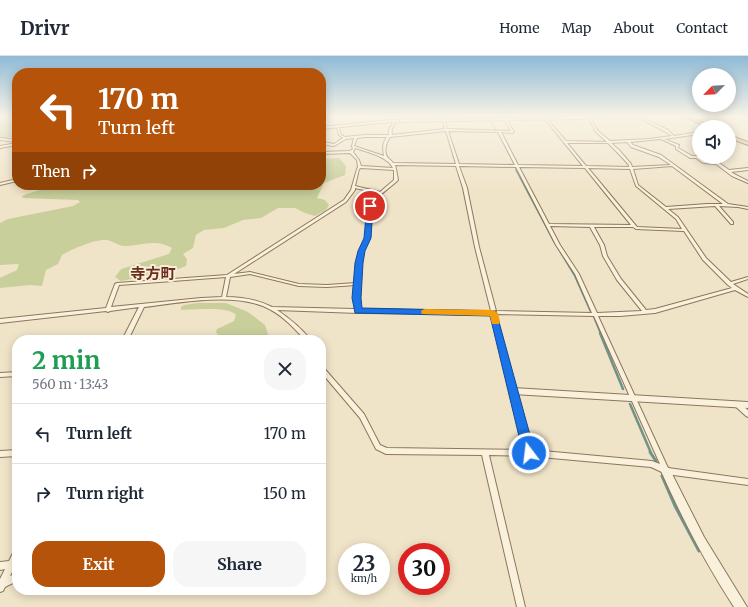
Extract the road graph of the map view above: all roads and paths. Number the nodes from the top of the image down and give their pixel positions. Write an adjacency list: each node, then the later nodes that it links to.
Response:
1 (339, 142): 12 (street)
2 (355, 142): 14 (street)
3 (385, 142): 16 (street)
4 (450, 142): 18 (street)
5 (504, 142): 19 (street)
6 (564, 142): 7 (street); 22 (street)
7 (608, 142): 8 (street); 23 (street)
8 (613, 142)
9 (628, 142): 20 (street)
10 (669, 142): 26 (street)
11 (12, 144): 13 (street)
12 (326, 144)
13 (0, 147)
14 (353, 150): 15 (street); 16 (street); 21 (street)
15 (326, 152)
16 (386, 158): 17 (street)
17 (393, 164): 18 (street); 24 (street)
18 (457, 165): 19 (street); 53 (street)
19 (516, 166): 22 (street); 37 (street)
20 (671, 166): 23 (street); 33 (street)
21 (360, 167): 24 (street); 30 (street)
22 (585, 167): 23 (street); 39 (street)
23 (631, 168): 34 (street)
24 (395, 169): 31 (street)
25 (748, 169): 26 (street)
26 (730, 171): 28 (street)
27 (12, 181): 29 (street)
28 (748, 182)
29 (0, 184)
30 (354, 187): 31 (street); 41 (street)
31 (381, 193): 43 (street)
32 (717, 206): 33 (street); 34 (street); 36 (street)
33 (728, 206): 35 (street)
34 (666, 208): 40 (street)
35 (748, 208)
36 (732, 224)
37 (548, 225): 38 (street); 54 (street)
38 (592, 226): 39 (street); 52 (street)
39 (634, 226): 40 (street)
40 (685, 230): 44 (street)
41 (228, 276): 43 (street); 47 (street); 50 (street)
42 (748, 278): 44 (street)
43 (357, 284): 51 (street)
44 (730, 284): 45 (street)
45 (736, 288): 46 (street); 52 (street)
46 (748, 296)
47 (224, 298): 48 (street); 49 (street)
48 (142, 306): 50 (street); 56 (street)
49 (274, 308): 51 (street); 57 (street)
50 (108, 310): 55 (street)
51 (358, 310): 53 (street)
52 (645, 312): 54 (street)
53 (493, 313): 54 (street); 61 (street)
54 (596, 314): 62 (street)
55 (0, 321)
56 (128, 335)
57 (304, 335)
58 (12, 374): 60 (street)
59 (326, 374): 69 (street)
60 (0, 375)
61 (513, 391): 62 (street); 67 (street)
62 (631, 397): 63 (street); 70 (street)
63 (737, 404): 64 (street); 65 (street)
64 (748, 404)
65 (748, 414)
66 (12, 453): 68 (street)
67 (529, 453): 69 (street); 70 (street)
68 (0, 454)
69 (485, 454): 76 (street)
70 (666, 471): 71 (street); 77 (street)
71 (748, 482)
72 (11, 565): 73 (street); 75 (street)
73 (0, 566)
74 (12, 580): 75 (street)
75 (1, 586)
76 (521, 607)
77 (741, 607)

